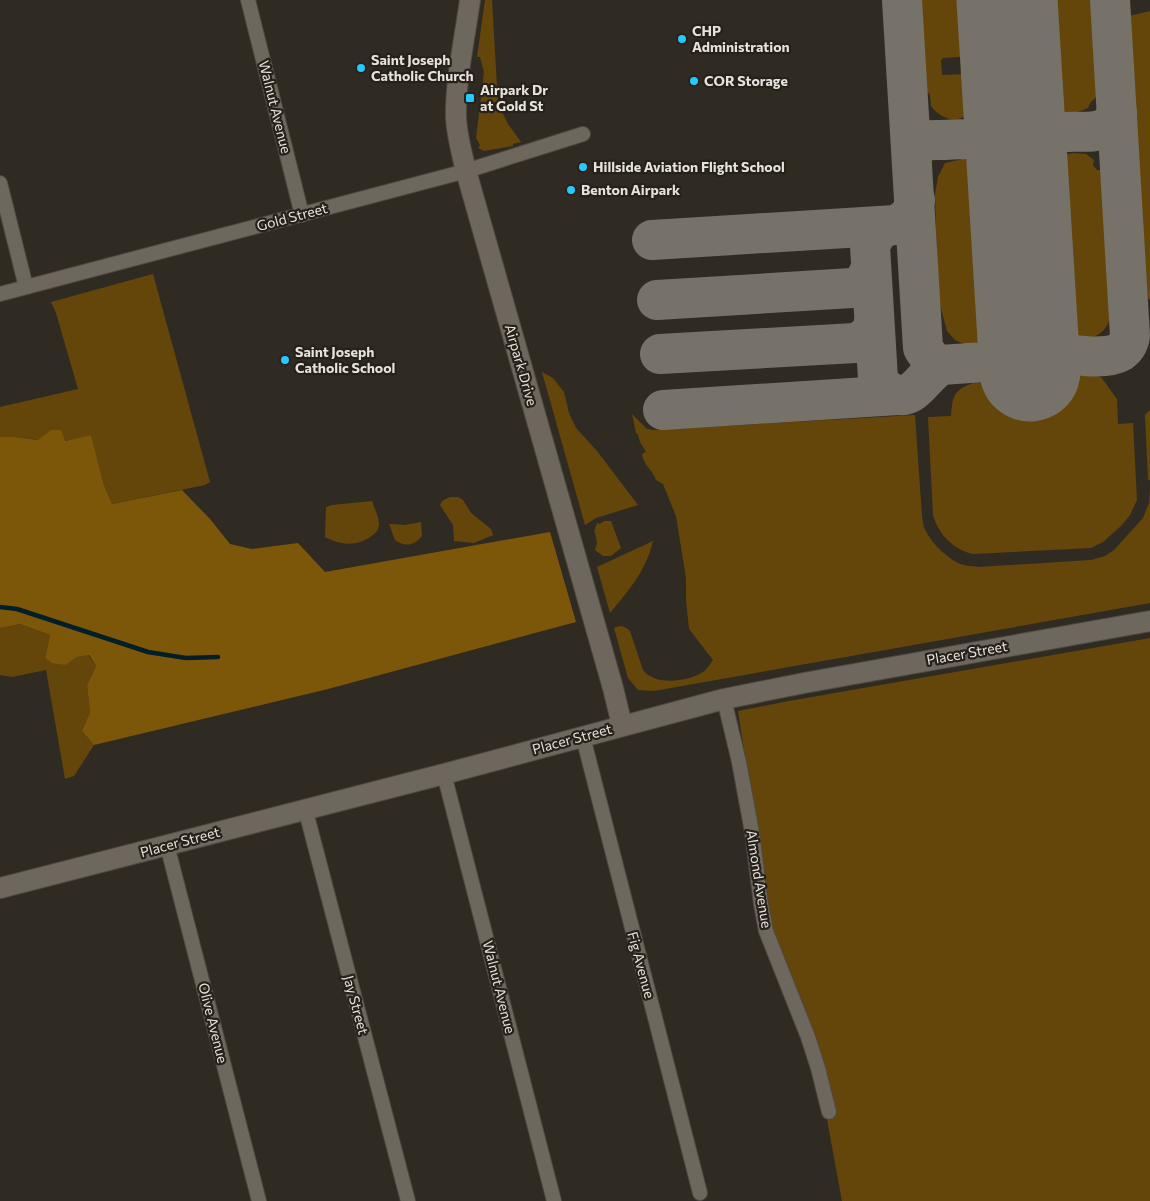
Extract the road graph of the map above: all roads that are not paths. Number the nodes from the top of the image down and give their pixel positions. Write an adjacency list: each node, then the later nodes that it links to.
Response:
1 (248, 0): 6 (street, Walnut Avenue)
2 (470, 0): 4 (main road, Airpark Drive)
3 (582, 134): 4 (street, Gold Street)
4 (466, 171): 6 (street, Gold Street); 11 (main road, Airpark Drive)
5 (0, 183): 7 (street)
6 (302, 215): 7 (street, Gold Street)
7 (26, 287): 8 (street, Gold Street)
8 (0, 294)
9 (1150, 622): 10 (main road, Placer Street)
10 (724, 699): 11 (main road, Placer Street); 17 (street, Almond Avenue)
11 (622, 725): 12 (main road, Placer Street)
12 (583, 737): 13 (main road, Placer Street); 18 (street, Fig Avenue)
13 (444, 774): 14 (main road, Placer Street); 21 (street, Walnut Avenue)
14 (305, 808): 15 (main road, Placer Street); 20 (street, Jay Street)
15 (167, 845): 16 (main road, Placer Street); 19 (street, Olive Avenue)
16 (0, 888)
17 (829, 1112)
18 (700, 1193)
19 (259, 1201)
20 (408, 1201)
21 (554, 1201)

